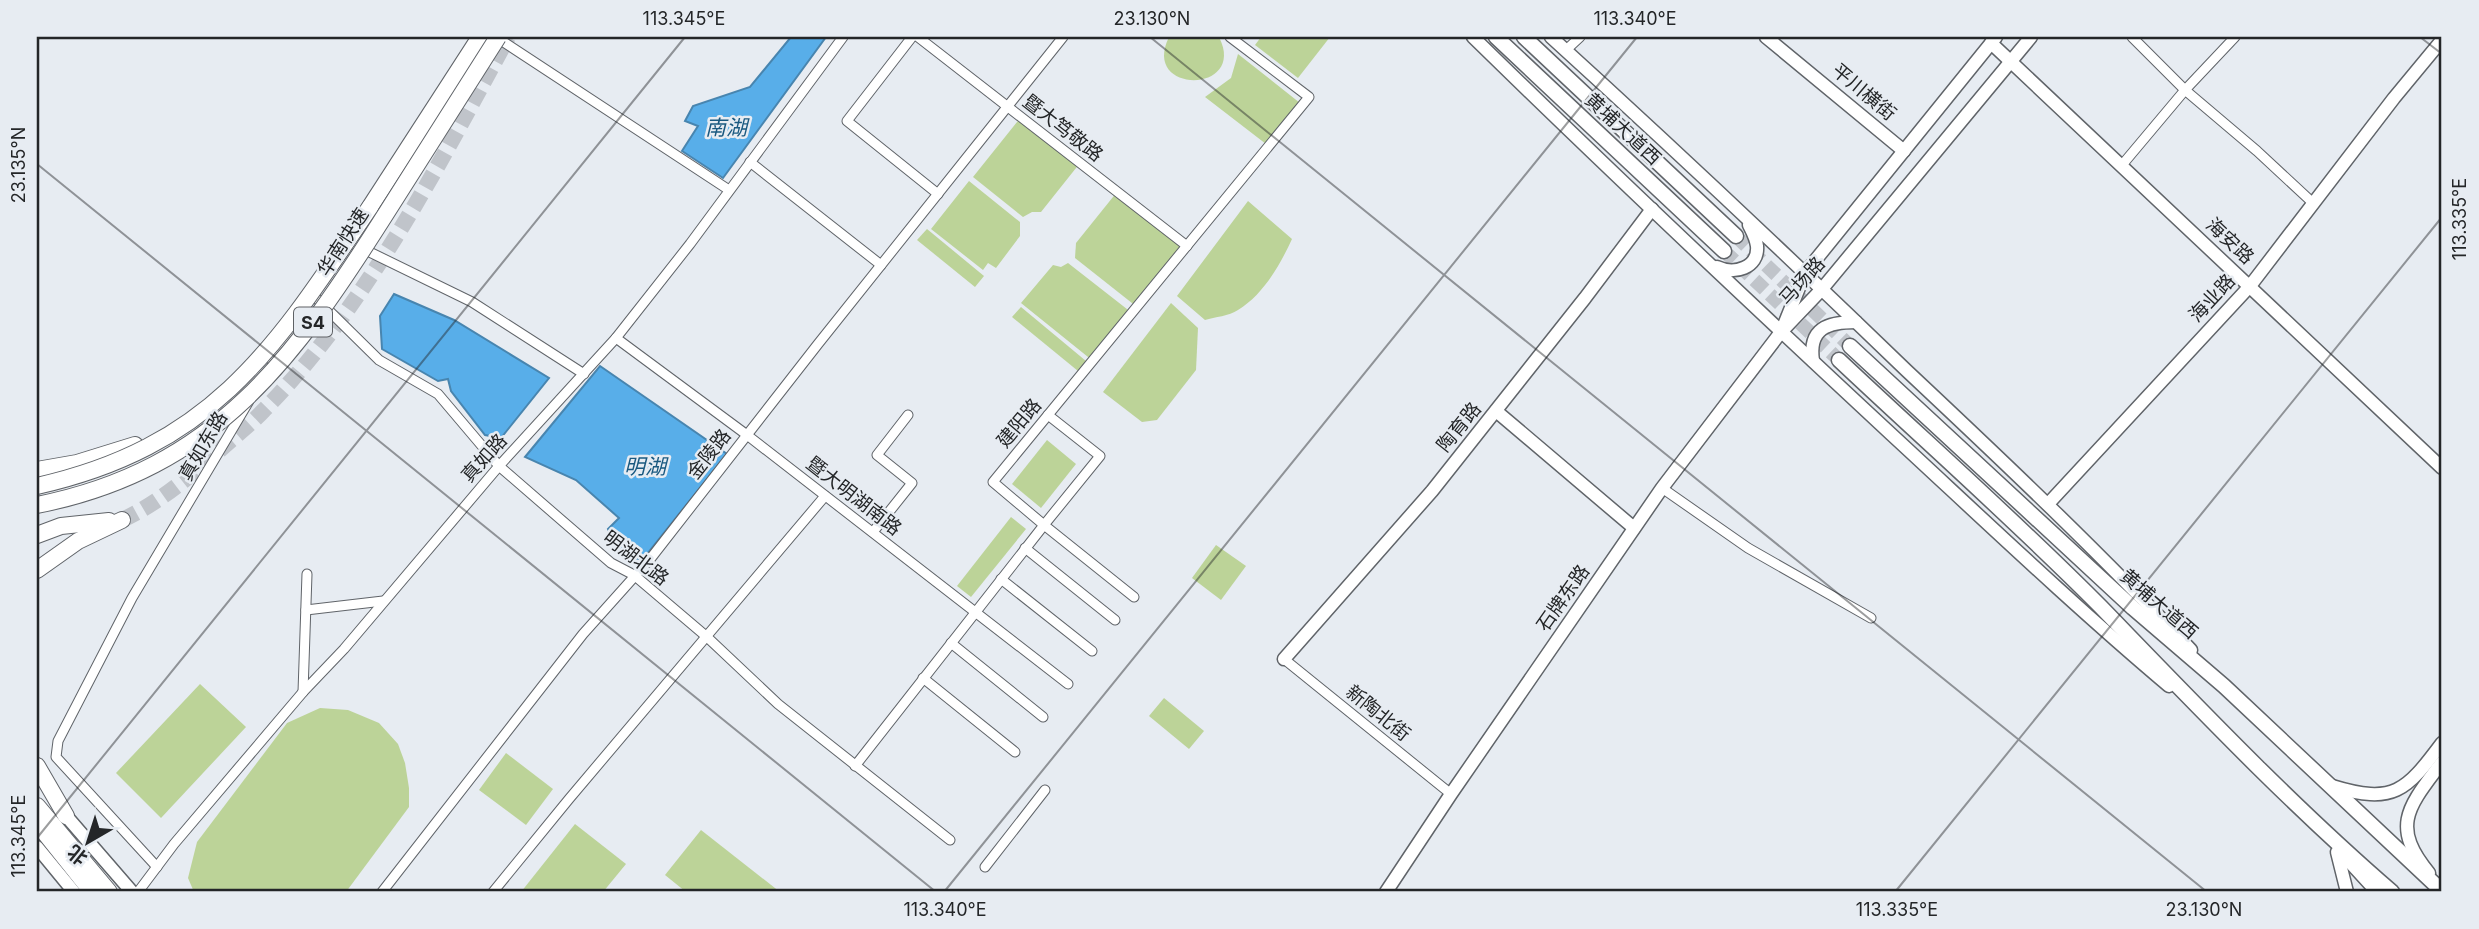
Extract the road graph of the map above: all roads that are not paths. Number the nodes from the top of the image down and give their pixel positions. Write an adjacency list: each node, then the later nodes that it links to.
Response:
1 (480, 37): 32 (street, 真如东路); 51 (highway, 华南快速 / S4, bridge)
2 (497, 37): 26 (street); 60 (highway, 华南快速 / S4, bridge)
3 (843, 37): 24 (street, 真如路)
4 (912, 37): 27 (street)
5 (918, 37): 22 (street, 暨大笃敬路)
6 (1063, 37): 22 (street, 金陵路)
7 (1230, 37): 33 (street, 建阳路)
8 (1473, 37): 29 (street)
9 (1496, 37): 34 (main road, 黄埔大道西)
10 (1524, 37): 31 (main road, 黄埔大道西)
11 (1551, 37): 19 (street)
12 (1580, 37): 19 (street)
13 (1766, 37): 23 (street, 平川横街)
14 (2031, 37): 20 (street, 马场路)
15 (2133, 37): 21 (street)
16 (2235, 37): 21 (street)
17 (1994, 40): 20 (street, 海安路); 23 (street, 马场路)
18 (2442, 40): 28 (street, 海业路)
19 (1566, 51): 30 (street)
20 (2010, 61): 25 (street, 海安路); 39 (street, 马场路)
21 (2185, 90): 25 (street); 28 (street)
22 (1007, 107): 27 (street, 金陵路); 33 (street, 暨大笃敬路)
23 (1904, 151): 37 (street, 马场路)
24 (750, 162): 26 (street, 真如路); 36 (street)
25 (2122, 165): 38 (street, 海安路)
26 (729, 190): 43 (street, 真如路)
27 (938, 194): 36 (street, 金陵路)
28 (2313, 203): 38 (street, 海业路)
29 (1652, 209): 35 (street); 48 (street, 陶育路)
30 (1746, 219): 35 (street); 37 (street)
31 (1736, 236)
32 (347, 241): 40 (street, 真如东路); 47 (street)
33 (1187, 246): 50 (street, 建阳路)
34 (1724, 251)
35 (1710, 264): 42 (street)
36 (881, 265): 52 (street, 金陵路)
37 (1805, 274): 39 (street); 42 (street, 马场路)
38 (2250, 286): 54 (street, 海安路); 59 (street, 海业路)
39 (1822, 289): 41 (street); 42 (street, 马场路)
40 (312, 294): 53 (street, 明湖北路); 101 (street, 真如东路)
41 (1856, 322): 46 (street); 59 (street)
42 (1781, 332): 46 (street); 57 (street, 石牌东路)
43 (616, 338): 47 (street, 真如路); 52 (street, 暨大明湖南路)
44 (1850, 346): 82 (main road, 黄埔大道西)
45 (1839, 360): 84 (main road)
46 (1812, 361): 84 (street)
47 (584, 374): 53 (street, 真如路)
48 (1496, 411): 62 (street); 79 (street, 陶育路)
49 (908, 415): 63 (street)
50 (1048, 415): 61 (street, 建阳路); 61 (street)
51 (180, 428): 55 (highway, bridge); 56 (highway, 华南快速 / S4, bridge)
52 (747, 435): 58 (street, 暨大明湖南路); 68 (street, 金陵路)
53 (499, 466): 68 (street, 明湖北路); 71 (street, 真如路)
54 (2442, 468)
55 (37, 470)
56 (37, 486)
57 (1662, 488): 62 (street, 石牌东路); 74 (street)
58 (825, 496): 63 (street, 暨大明湖南路); 76 (street)
59 (2048, 504): 82 (street)
60 (37, 505)
61 (1044, 525): 65 (street); 70 (street)
62 (1634, 528): 94 (street, 石牌东路)
63 (873, 532): 73 (street, 暨大明湖南路)
64 (37, 535): 66 (highway)
65 (1025, 548): 69 (street); 75 (street)
66 (37, 570)
67 (307, 574): 72 (street)
68 (634, 575): 76 (street, 明湖北路); 109 (street, 金陵路)
69 (1002, 579): 73 (street); 78 (street)
70 (1134, 597)
71 (383, 601): 72 (street); 83 (street, 真如路)
72 (306, 610): 83 (street)
73 (975, 613): 77 (street); 81 (street, 暨大明湖南路)
74 (1871, 618)
75 (1115, 620)
76 (707, 637): 90 (street, 明湖北路); 110 (street)
77 (951, 643): 80 (street); 85 (street)
78 (1092, 651)
79 (1284, 659): 94 (street, 新陶北街)
80 (923, 678): 87 (street); 90 (street)
81 (1068, 684)
82 (2224, 686): 92 (main road, 黄埔大道西)
83 (303, 692): 101 (street, 真如路)
84 (2199, 710): 99 (main road)
85 (1042, 717)
86 (2442, 743): 92 (street)
87 (1015, 752)
88 (2442, 762): 103 (street)
89 (37, 766): 96 (highway)
90 (855, 766): 98 (street, 明湖北路)
91 (37, 781): 96 (street)
92 (2329, 785): 103 (main road, 黄埔大道西)
93 (1045, 790): 102 (street)
94 (1451, 794): 111 (street, 石牌东路)
95 (37, 806): 106 (highway)
96 (66, 816): 107 (street)
97 (37, 823): 105 (highway)
98 (950, 839)
99 (2333, 841): 112 (street); 113 (street); 114 (main road)
100 (37, 847): 104 (street)
101 (157, 867): 108 (street, 真如路)
102 (985, 867)
103 (2442, 890)
104 (74, 892)
105 (92, 892)
106 (108, 892)
107 (132, 892)
108 (138, 892)
109 (382, 892)
110 (492, 892)
111 (1386, 892)
112 (2347, 892)
113 (2377, 892)
114 (2392, 892)

